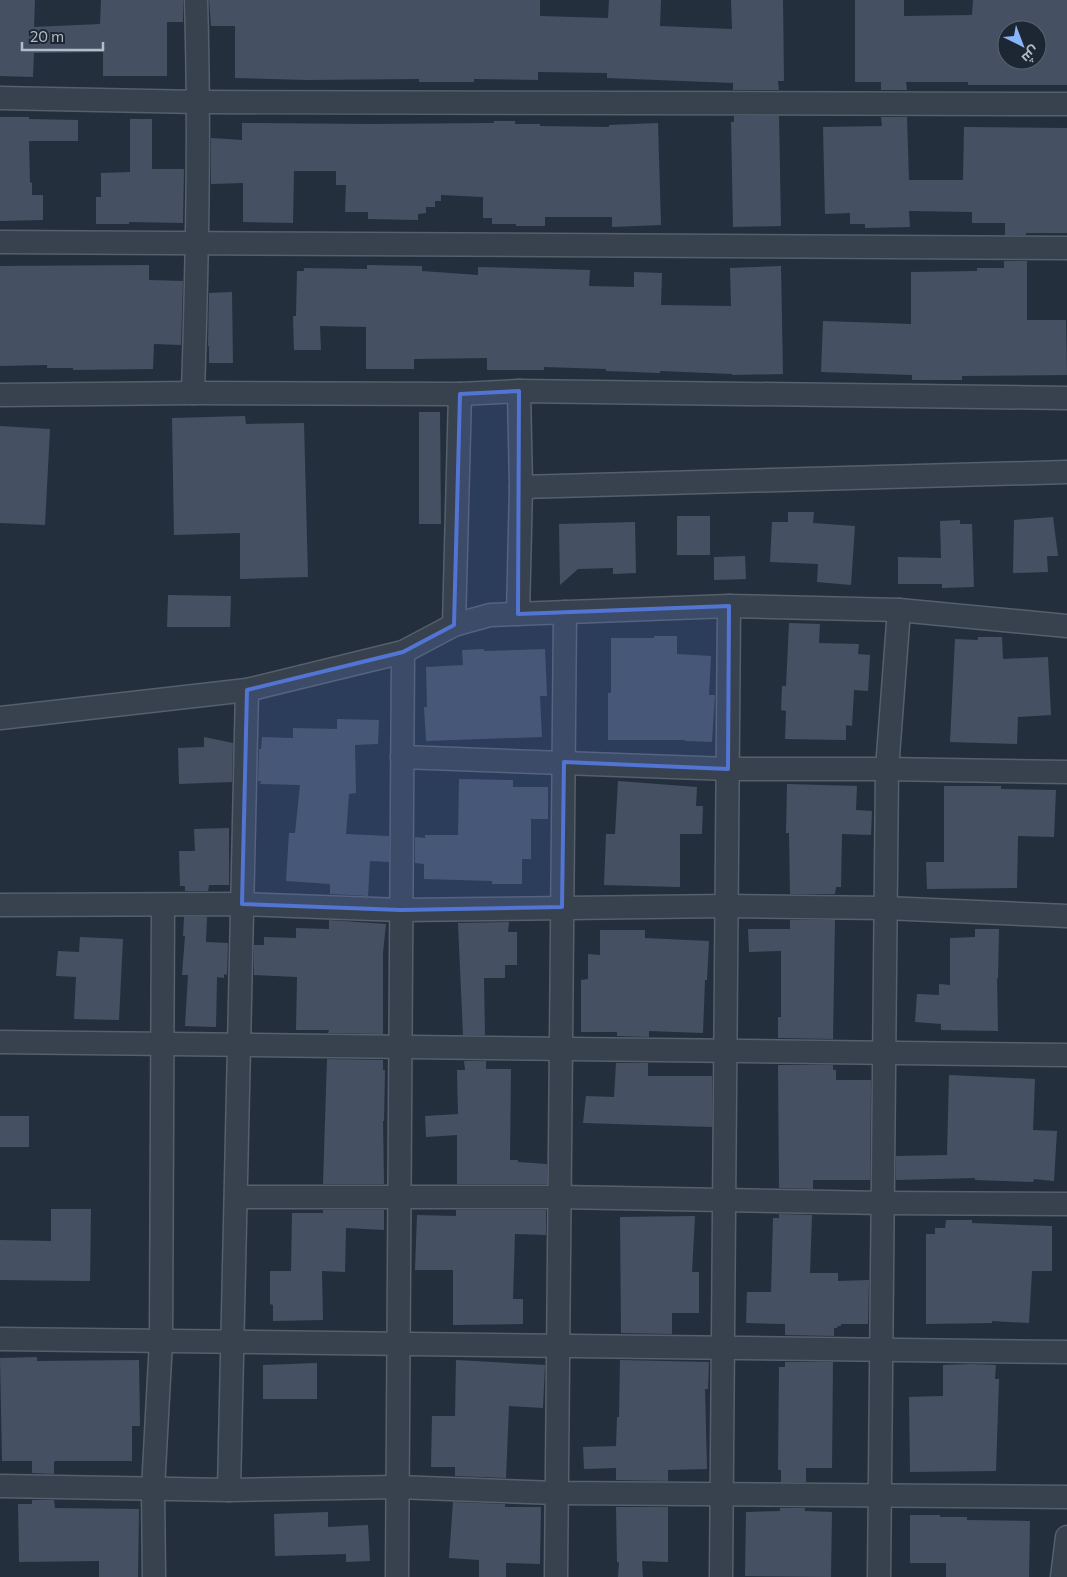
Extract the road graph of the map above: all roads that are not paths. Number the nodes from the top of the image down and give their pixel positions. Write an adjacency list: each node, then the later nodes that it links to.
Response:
1 (196, 0): 3 (street)
2 (0, 98): 3 (street)
3 (199, 102): 4 (street); 6 (street)
4 (1067, 104)
5 (0, 242): 6 (street)
6 (198, 242): 7 (street); 9 (street)
7 (1067, 248)
8 (519, 390): 10 (street); 12 (street); 14 (street)
9 (193, 394): 10 (street); 11 (street)
10 (460, 394): 19 (street)
11 (0, 395)
12 (1067, 398)
13 (1067, 472): 14 (street)
14 (520, 487): 18 (street)
15 (729, 606): 16 (street); 17 (street); 26 (street)
16 (899, 610): 20 (street); 27 (street)
17 (565, 612): 18 (street); 25 (street)
18 (518, 614): 19 (street)
19 (454, 625): 21 (street)
20 (1067, 626)
21 (403, 652): 22 (street); 24 (street)
22 (247, 690): 23 (street); 29 (street)
23 (0, 718)
24 (402, 757): 25 (street); 35 (street)
25 (564, 762): 26 (street); 33 (street)
26 (728, 769): 27 (street); 32 (street)
27 (887, 769): 28 (street); 34 (street)
28 (1067, 772)
29 (242, 904): 31 (street); 35 (street); 39 (street)
30 (0, 905): 31 (street)
31 (162, 905): 38 (street)
32 (727, 906): 33 (street); 34 (street); 42 (street)
33 (562, 907): 35 (street); 41 (street)
34 (885, 908): 36 (street); 43 (street)
35 (401, 910): 40 (street)
36 (1067, 916)
37 (0, 1042): 38 (street)
38 (162, 1044): 39 (street); 52 (street)
39 (239, 1045): 40 (street); 45 (street)
40 (400, 1047): 41 (street); 46 (street)
41 (561, 1049): 42 (street); 47 (street)
42 (725, 1051): 43 (street); 48 (street)
43 (884, 1053): 44 (street); 49 (street)
44 (1067, 1055)
45 (236, 1197): 46 (street); 53 (street)
46 (400, 1197): 47 (street); 54 (street)
47 (560, 1197): 48 (street); 55 (street)
48 (724, 1200): 49 (street); 56 (street)
49 (882, 1203): 50 (street); 57 (street)
50 (1067, 1204)
51 (0, 1339): 52 (street)
52 (161, 1341): 53 (street); 61 (street)
53 (232, 1342): 54 (street); 62 (street)
54 (398, 1344): 55 (street); 60 (street)
55 (558, 1346): 56 (street); 63 (street)
56 (723, 1348): 57 (street); 64 (street)
57 (881, 1350): 58 (street); 65 (street)
58 (1067, 1352)
59 (0, 1486): 61 (street)
60 (397, 1487): 62 (street); 63 (street); 69 (street)
61 (153, 1489): 62 (street); 68 (street)
62 (229, 1490)
63 (557, 1493): 64 (street); 70 (street)
64 (722, 1494): 65 (street); 71 (street)
65 (880, 1495): 66 (street); 72 (street)
66 (1067, 1497)
67 (1067, 1537): 73 (street)
68 (154, 1577)
69 (396, 1577)
70 (556, 1577)
71 (721, 1577)
72 (879, 1577)
73 (1062, 1577)

